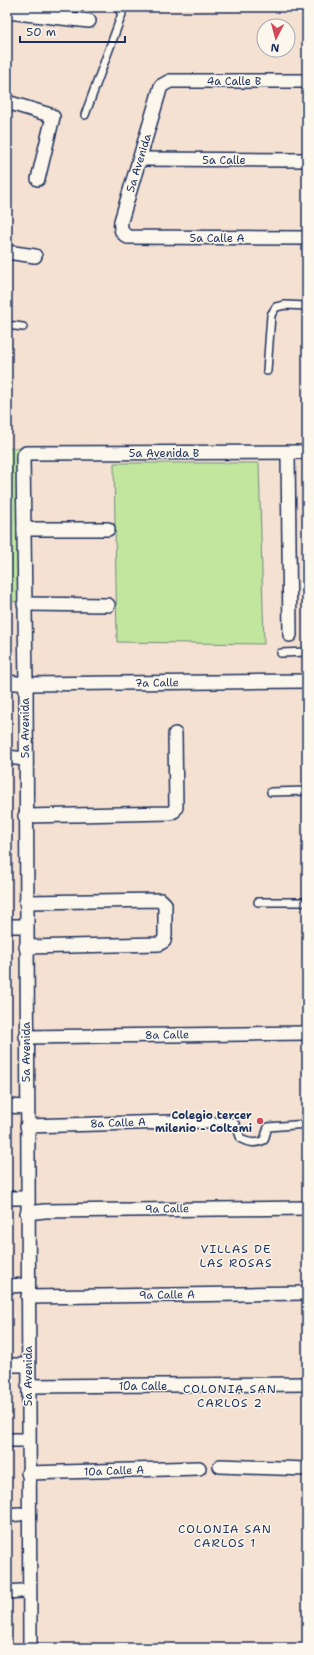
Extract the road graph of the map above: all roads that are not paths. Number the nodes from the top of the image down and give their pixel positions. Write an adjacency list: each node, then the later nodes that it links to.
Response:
1 (117, 7): 2 (lane)
2 (123, 10): 8 (lane)
3 (7, 12): 4 (street)
4 (89, 21)
5 (307, 81): 6 (street, 4a Calle B)
6 (161, 86): 9 (street, 5a Avenida)
7 (7, 102): 11 (street)
8 (84, 115)
9 (140, 159): 10 (street, 5a Calle); 12 (street, 5a Avenida)
10 (307, 160)
11 (38, 179)
12 (128, 237): 13 (street, 5a Calle A)
13 (307, 238)
14 (7, 252): 15 (street)
15 (35, 256)
16 (307, 306): 19 (lane)
17 (7, 325): 18 (lane)
18 (24, 327)
19 (267, 371)
20 (307, 452): 21 (street, 5a Avenida B)
21 (288, 453): 22 (street, 5a Avenida B); 27 (street)
22 (23, 456): 23 (street, 5a Avenida)
23 (24, 528): 24 (street); 25 (street, 5a Avenida)
24 (108, 529)
25 (24, 604): 26 (street); 32 (street, 5a Avenida)
26 (108, 605)
27 (290, 635)
28 (307, 652): 29 (lane)
29 (281, 653)
30 (307, 681): 32 (street, 7a Calle)
31 (7, 682): 32 (street, 7a Calle)
32 (26, 684): 35 (street, 5a Avenida)
33 (175, 734): 38 (street)
34 (7, 757): 35 (street)
35 (25, 759): 38 (street, 5a Avenida)
36 (307, 791): 37 (lane)
37 (271, 792)
38 (25, 816): 39 (street, 5a Avenida)
39 (26, 902): 43 (street, 5a Avenida); 44 (street)
40 (258, 902): 41 (lane)
41 (307, 902)
42 (7, 926): 43 (street)
43 (26, 926): 44 (street, 5a Avenida)
44 (26, 947): 46 (street, 5a Avenida)
45 (307, 1033): 46 (street, 8a Calle)
46 (26, 1037): 48 (street, 5a Avenida)
47 (7, 1106): 48 (street)
48 (27, 1107): 51 (street, 5a Avenida)
49 (206, 1121): 50 (lane, 8a Calle A); 51 (street, 8a Calle A)
50 (307, 1124)
51 (27, 1126): 53 (street, 5a Avenida)
52 (7, 1198): 53 (street)
53 (27, 1198): 55 (street, 5a Avenida)
54 (307, 1208): 55 (street, 9a Calle)
55 (27, 1213): 57 (street, 5a Avenida)
56 (7, 1286): 57 (street, 9a Calle A)
57 (27, 1291): 58 (street, 9a Calle A); 60 (street, 5a Avenida)
58 (307, 1293)
59 (7, 1365): 60 (street)
60 (28, 1365): 62 (street, 5a Avenida)
61 (307, 1384): 62 (street, 10a Calle)
62 (28, 1386): 64 (street, 5a Avenida)
63 (7, 1440): 64 (street)
64 (28, 1440): 68 (street, 5a Avenida)
65 (220, 1466): 67 (street)
66 (199, 1468): 68 (street, 10a Calle A)
67 (307, 1469)
68 (28, 1473): 71 (street, 5a Avenida)
69 (21, 1591): 70 (street)
70 (7, 1592)
71 (30, 1648)

